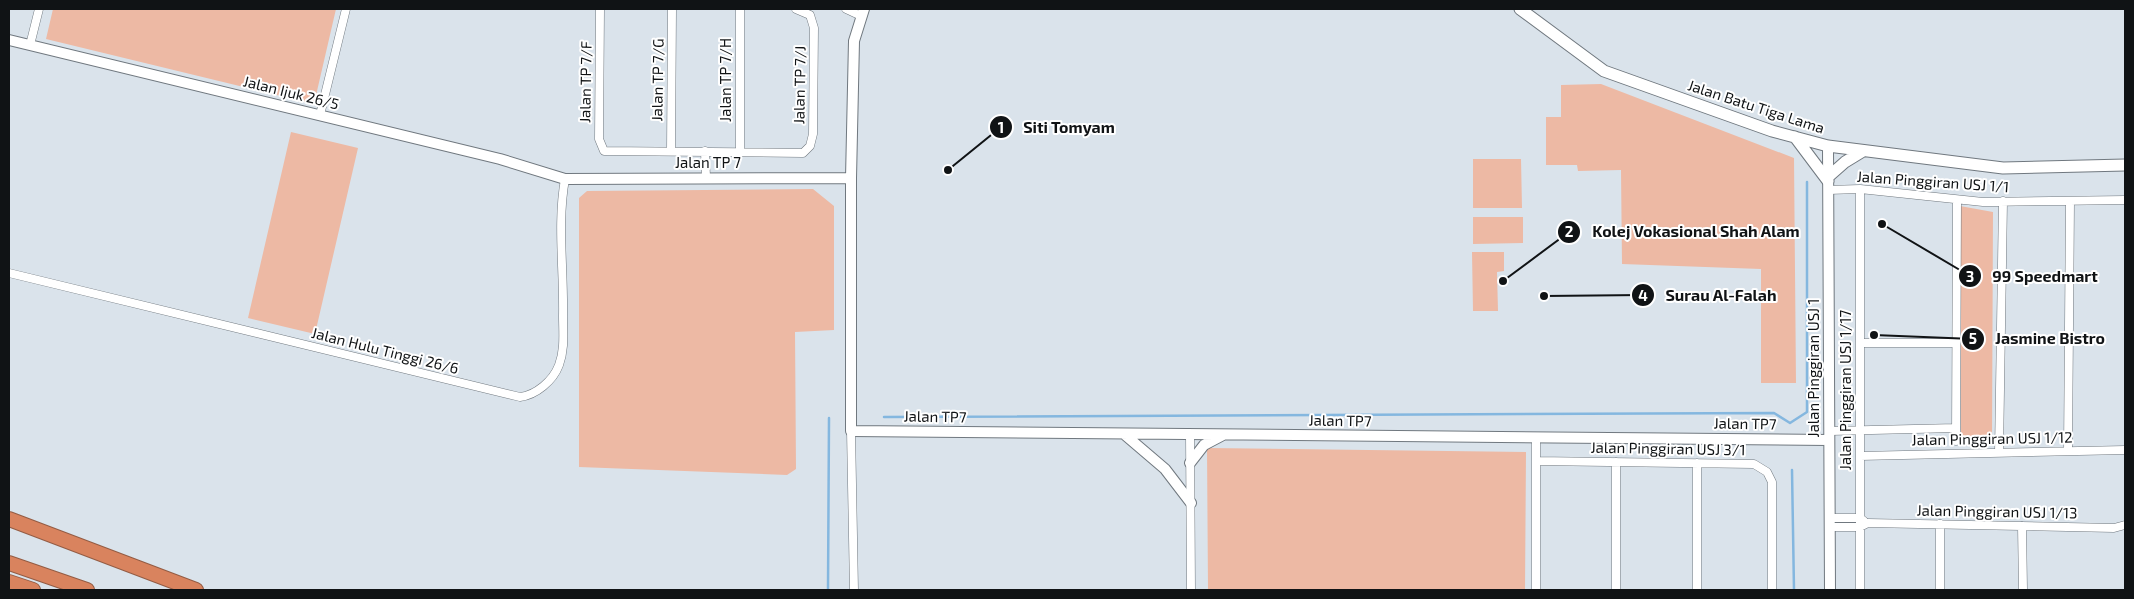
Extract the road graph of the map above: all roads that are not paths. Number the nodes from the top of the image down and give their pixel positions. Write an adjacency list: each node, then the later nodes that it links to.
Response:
1 (39, 9): 11 (street)
2 (346, 9): 12 (street)
3 (600, 9): 15 (street, Jalan TP 7/F)
4 (672, 9): 15 (street, Jalan TP 7/G)
5 (740, 9): 17 (street, Jalan TP 7/H)
6 (796, 9): 17 (street, Jalan TP 7/J)
7 (846, 9): 9 (street)
8 (1520, 9): 13 (main road, Jalan Batu Tiga Lama)
9 (862, 12): 21 (street)
10 (9, 40): 11 (street, Jalan Ijuk 26/5)
11 (30, 45): 12 (street, Jalan Ijuk 26/5)
12 (320, 115): 22 (street, Jalan Ijuk 26/5)
13 (1794, 137): 14 (main road, Jalan Batu Tiga Lama); 23 (main road)
14 (1828, 146): 18 (main road, Jalan Batu Tiga Lama); 23 (street, Jalan Pinggiran USJ 1)
15 (671, 151): 16 (street)
16 (706, 151): 17 (street); 20 (street)
17 (740, 151)
18 (1863, 151): 19 (main road, Jalan Batu Tiga Lama); 23 (main road)
19 (2125, 165)
20 (706, 178): 21 (street, Jalan TP 7); 22 (street, Jalan TP 7)
21 (851, 178): 34 (street)
22 (565, 179): 29 (street, Jalan Hulu Tinggi 26/6)
23 (1828, 183): 24 (street, Jalan Pinggiran USJ 1/1); 38 (street, Jalan Pinggiran USJ 1)
24 (1860, 189): 25 (street, Jalan Pinggiran USJ 1/1); 30 (street, Jalan Pinggiran USJ 1/17)
25 (1957, 200): 27 (street, Jalan Pinggiran USJ 1/1); 31 (street)
26 (2125, 200): 28 (street, Jalan Pinggiran USJ 1/1)
27 (2003, 201): 28 (street, Jalan Pinggiran USJ 1/1); 43 (street)
28 (2070, 201): 41 (street)
29 (9, 273)
30 (1860, 343): 31 (street); 33 (street, Jalan Pinggiran USJ 1/17)
31 (1956, 343): 32 (street)
32 (1956, 428): 33 (street); 40 (street)
33 (1860, 430): 38 (street); 44 (street, Jalan Pinggiran USJ 1/17)
34 (851, 431): 35 (street, Jalan TP7); 61 (street)
35 (1124, 434): 36 (street, Jalan TP7); 49 (street)
36 (1190, 434): 37 (street, Jalan TP7); 47 (street)
37 (1223, 435): 39 (street, Jalan TP7); 47 (street)
38 (1829, 436): 39 (street, Jalan TP7); 51 (street, Jalan Pinggiran USJ 1)
39 (1536, 437): 45 (street)
40 (1956, 441)
41 (2068, 450): 42 (street, Jalan Pinggiran USJ 1/12); 43 (street, Jalan Pinggiran USJ 1/12)
42 (2125, 450)
43 (1999, 452): 44 (street, Jalan Pinggiran USJ 1/12)
44 (1860, 456): 52 (street, Jalan Pinggiran USJ 1/17)
45 (1536, 461): 46 (street, Jalan Pinggiran USJ 3/1); 63 (street)
46 (1616, 462): 48 (street, Jalan Pinggiran USJ 3/1); 64 (street)
47 (1190, 463): 49 (street)
48 (1698, 463): 65 (street); 66 (street, Jalan Pinggiran USJ 3/1)
49 (1190, 503): 62 (street)
50 (9, 519): 60 (highway)
51 (1829, 522): 52 (street); 67 (street, Jalan Pinggiran USJ 1)
52 (1860, 523): 53 (street, Jalan Pinggiran USJ 1/13); 68 (street, Jalan Pinggiran USJ 1/17)
53 (1940, 524): 55 (street, Jalan Pinggiran USJ 1/13); 69 (street)
54 (2125, 525): 55 (street, Jalan Pinggiran USJ 1/13)
55 (2022, 526): 70 (street)
56 (9, 563): 59 (highway)
57 (9, 582): 58 (highway)
58 (33, 590)
59 (86, 590)
60 (196, 590)
61 (854, 590)
62 (1192, 590)
63 (1536, 590)
64 (1616, 590)
65 (1697, 590)
66 (1772, 590)
67 (1830, 590)
68 (1860, 590)
69 (1940, 590)
70 (2023, 590)

